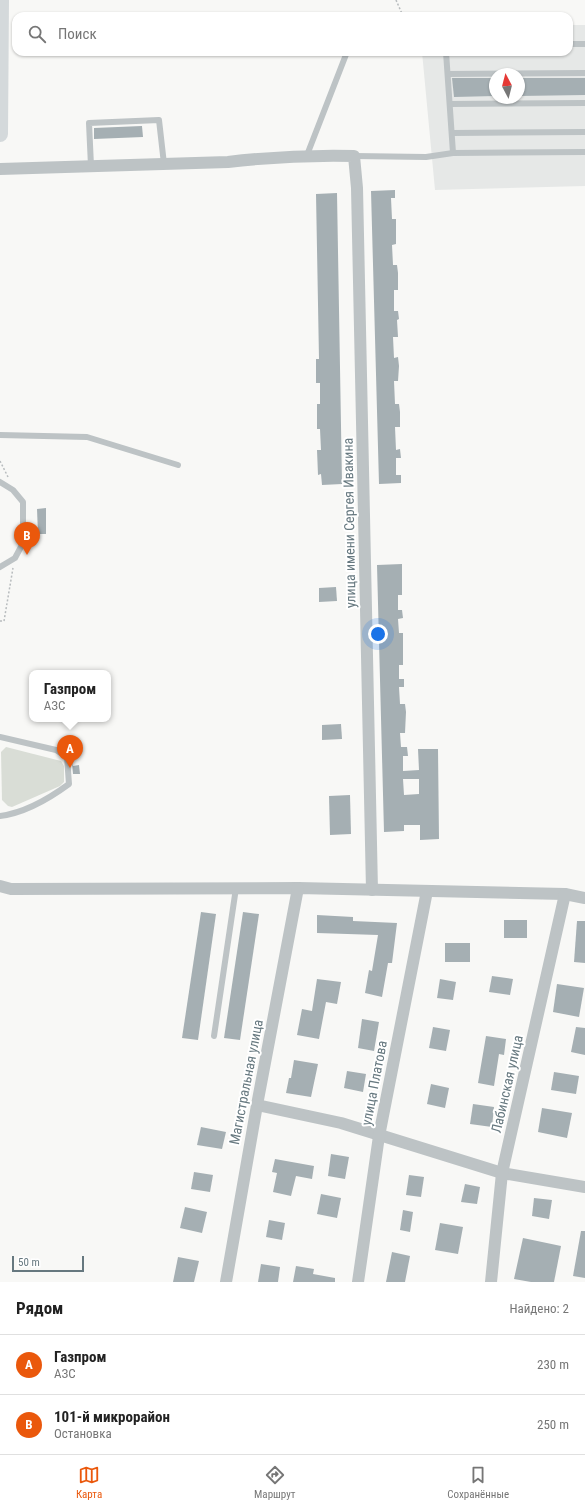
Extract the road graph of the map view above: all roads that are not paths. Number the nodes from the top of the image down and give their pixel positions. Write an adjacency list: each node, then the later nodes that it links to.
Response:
1 (1, 0): 12 (main road)
2 (573, 44): 3 (lane)
3 (585, 44)
4 (345, 56): 15 (lane)
5 (446, 56): 7 (lane)
6 (585, 73): 7 (lane)
7 (448, 74): 9 (lane)
8 (585, 103): 9 (lane)
9 (450, 104): 11 (lane)
10 (585, 132): 11 (lane)
11 (453, 133): 14 (lane)
12 (0, 134)
13 (585, 152): 14 (lane)
14 (453, 153): 16 (lane)
15 (307, 155): 16 (street); 17 (street)
16 (354, 156): 29 (street, улица имени Сергея Ивакина)
17 (164, 164): 18 (street); 18 (lane)
18 (91, 166): 19 (street)
19 (0, 168)
20 (0, 435): 21 (lane)
21 (178, 465)
22 (0, 482): 23 (lane)
23 (0, 567)
24 (0, 737): 25 (lane)
25 (0, 816)
26 (0, 886): 27 (street)
27 (236, 888): 28 (street); 33 (lane)
28 (298, 888): 29 (street); 34 (street, Магистральная улица)
29 (372, 890): 30 (street)
30 (427, 892): 31 (street); 35 (street, улица Платова)
31 (565, 894): 32 (street); 36 (street, Лабинская улица)
32 (585, 898)
33 (214, 1036)
34 (257, 1105): 35 (street); 38 (street, Магистральная улица)
35 (379, 1136): 36 (street); 39 (street, улица Платова)
36 (502, 1174): 37 (street); 40 (street, Лабинская улица)
37 (585, 1187)
38 (226, 1282)
39 (358, 1282)
40 (491, 1282)

